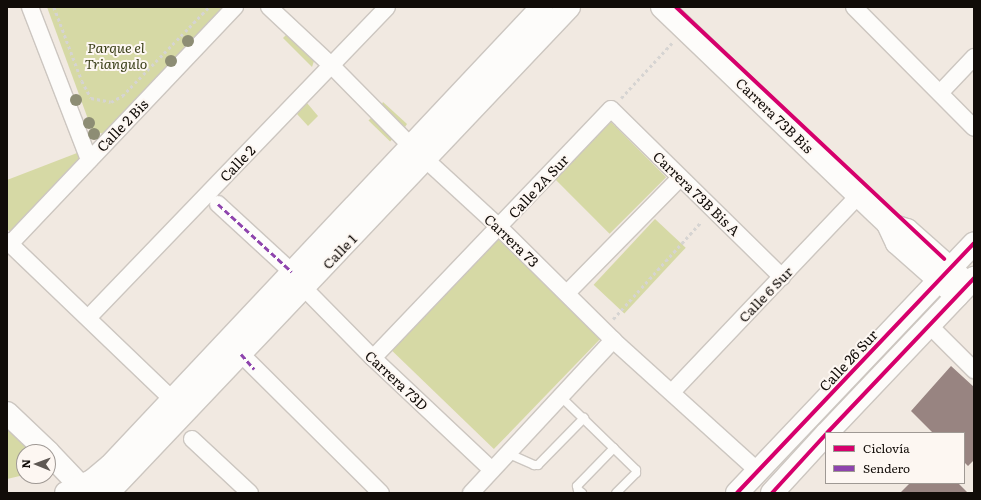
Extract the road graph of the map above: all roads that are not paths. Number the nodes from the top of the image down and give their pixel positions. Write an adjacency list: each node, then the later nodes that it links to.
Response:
1 (30, 7): 15 (street)
2 (235, 7): 15 (street, Calle 2 Bis)
3 (269, 7): 10 (street, Carrera 73)
4 (386, 7): 10 (street, Calle 2)
5 (542, 7): 14 (street, Calle 1)
6 (569, 7): 14 (street, Calle 1)
7 (854, 7): 11 (street)
8 (668, 9): 17 (street, Carrera 73B Bis)
9 (974, 57): 11 (street)
10 (331, 65): 14 (street, Carrera 73); 27 (street, Calle 2)
11 (940, 93): 13 (street)
12 (611, 109): 16 (street, Carrera 73B Bis A); 19 (street, Calle 2A Sur)
13 (974, 128)
14 (418, 153): 19 (street, Carrera 73); 24 (street, Calle 1)
15 (89, 160): 20 (street, Calle 2 Bis)
16 (680, 178): 23 (street, Carrera 73B Bis A); 26 (street)
17 (858, 196): 22 (street, Carrera 73B Bis); 23 (street, Calle 6 Sur)
18 (218, 204): 24 (street, Carrera 73D)
19 (499, 227): 26 (street, Carrera 73); 31 (street, Calle 2A Sur)
20 (8, 243): 27 (street)
21 (974, 243): 22 (street, Calle 26 Sur)
22 (944, 275): 25 (street, Carrera 73B Bis); 47 (street, Calle 26 Sur)
23 (782, 277): 34 (street, Calle 6 Sur)
24 (298, 280): 29 (street, Calle 1); 31 (street, Carrera 73D)
25 (966, 286): 28 (street)
26 (567, 293): 30 (street, Carrera 73)
27 (88, 318): 36 (street)
28 (929, 325): 33 (street); 39 (street)
29 (251, 330): 32 (street, Calle 1); 36 (street, Calle 1)
30 (608, 335): 34 (street, Carrera 73); 35 (street)
31 (373, 358): 46 (street, Carrera 73D)
32 (247, 361): 49 (street, Calle 1); 51 (street)
33 (974, 370)
34 (672, 392): 47 (street, Carrera 73)
35 (560, 396): 38 (lane); 44 (street)
36 (172, 399): 48 (street, Calle 1)
37 (7, 413): 42 (street)
38 (584, 418): 43 (lane); 44 (lane)
39 (829, 432)
40 (825, 436): 56 (street)
41 (192, 439): 50 (street)
42 (40, 444)
43 (614, 448): 53 (lane); 54 (lane)
44 (507, 453): 46 (street)
45 (56, 462): 48 (street)
46 (492, 470): 52 (street)
47 (758, 471): 55 (street, Calle 26 Sur)
48 (78, 491)
49 (108, 493)
50 (250, 493)
51 (381, 493)
52 (471, 493)
53 (582, 493)
54 (616, 493)
55 (737, 493)
56 (772, 493)

